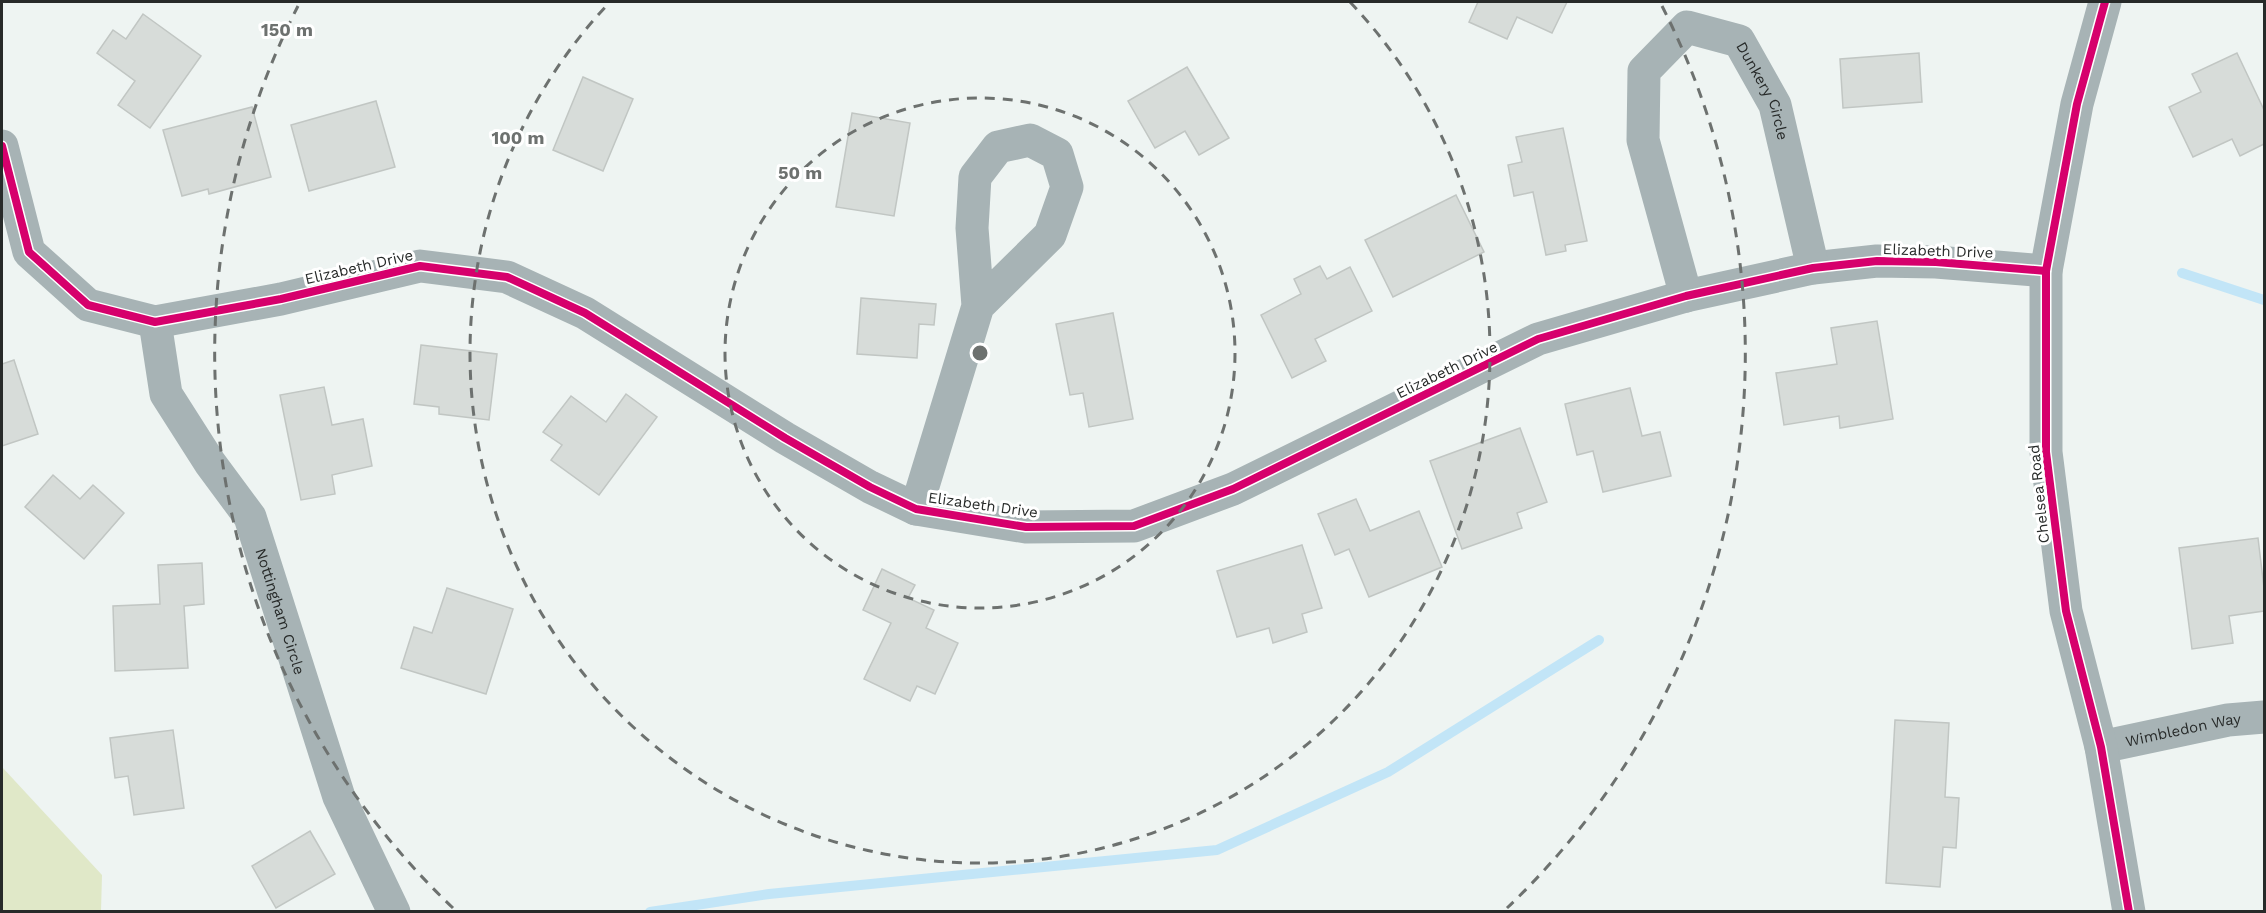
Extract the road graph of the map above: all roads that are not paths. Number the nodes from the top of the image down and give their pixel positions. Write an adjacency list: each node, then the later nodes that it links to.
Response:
1 (2105, 2): 4 (street, Chelsea Road)
2 (2, 146): 7 (street, Elizabeth Drive)
3 (1813, 268): 4 (street, Elizabeth Drive); 5 (street, Elizabeth Drive); 5 (street, Dunkery Circle)
4 (2046, 271): 10 (street, Chelsea Road)
5 (1686, 296): 8 (street, Elizabeth Drive)
6 (978, 306): 6 (street); 8 (street)
7 (155, 322): 8 (street, Elizabeth Drive); 11 (street, Nottingham Circle)
8 (916, 509)
9 (2265, 717): 10 (street, Wimbledon Way)
10 (2101, 747): 12 (street, Chelsea Road)
11 (394, 912)
12 (2129, 912)

